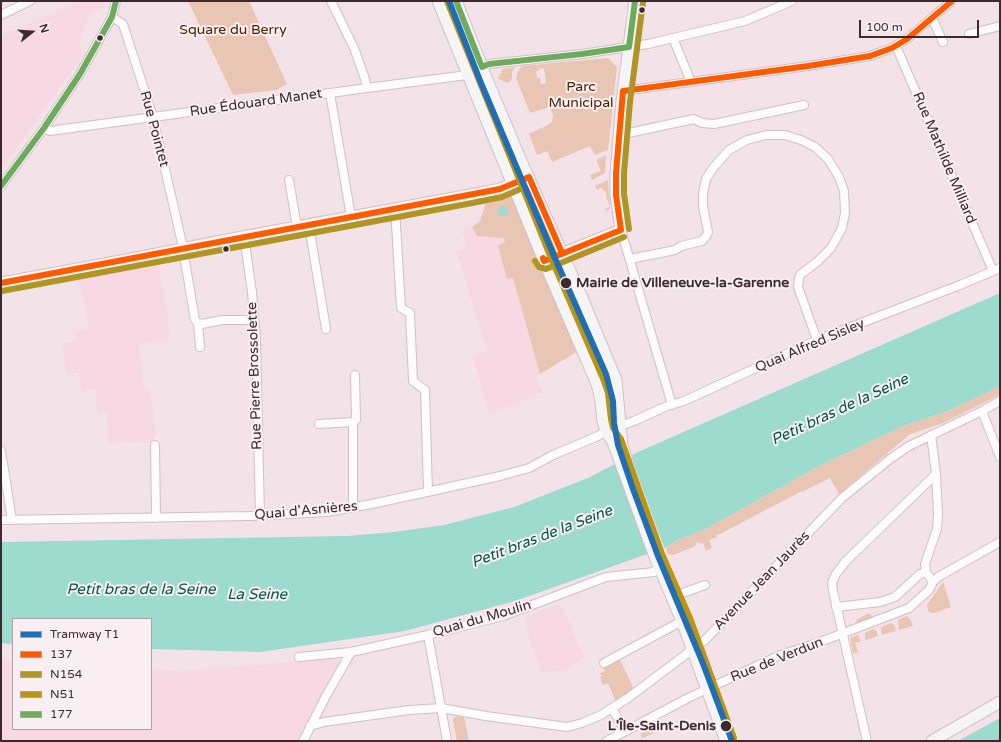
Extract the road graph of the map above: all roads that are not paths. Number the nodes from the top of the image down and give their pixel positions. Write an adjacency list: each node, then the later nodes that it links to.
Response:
1 (30, 1): 9 (street)
2 (116, 1): 10 (street)
3 (331, 1): 21 (street)
4 (438, 1): 19 (main road)
5 (456, 1): 18 (main road)
6 (635, 1): 17 (main road)
7 (792, 1): 14 (street)
8 (952, 1): 11 (street)
9 (1, 15)
10 (112, 16): 25 (street, Rue Pointet); 26 (street)
11 (932, 18): 15 (street); 16 (street)
12 (1000, 26): 13 (street)
13 (969, 34)
14 (673, 38): 17 (street); 20 (street)
15 (943, 42)
16 (896, 46): 20 (street); 42 (street, Rue Mathilde Milliard)
17 (629, 47): 18 (street); 22 (main road)
18 (482, 67): 19 (street); 28 (main road)
19 (467, 75): 21 (street, Rue Édouard Manet); 30 (main road)
20 (691, 82): 22 (street)
21 (367, 88): 23 (street, Rue Édouard Manet)
22 (623, 91): 27 (main road)
23 (330, 93): 25 (street, Rue Édouard Manet); 33 (street)
24 (804, 105): 27 (street)
25 (153, 117): 26 (street, Rue Édouard Manet); 38 (street, Rue Pointet)
26 (44, 128): 31 (street)
27 (618, 135): 36 (main road)
28 (529, 177): 30 (main road); 39 (main road)
29 (289, 180): 35 (street)
30 (512, 184): 32 (main road); 41 (main road)
31 (1, 186)
32 (395, 208): 33 (main road); 63 (street)
33 (351, 217): 34 (main road)
34 (310, 225): 35 (main road); 46 (street)
35 (297, 227): 37 (main road)
36 (621, 230): 39 (main road); 40 (street)
37 (244, 236): 38 (main road); 44 (street, Rue Pierre Brossolette)
38 (183, 248): 43 (main road); 45 (street, Rue Pointet)
39 (562, 253): 41 (main road); 55 (main road)
40 (630, 259): 47 (street); 51 (street)
41 (544, 260): 56 (main road)
42 (996, 269): 47 (street, Quai Alfred Sisley)
43 (1, 283)
44 (254, 320): 45 (street); 65 (street, Rue Pierre Brossolette)
45 (198, 323): 48 (street)
46 (326, 329)
47 (817, 340): 51 (street, Quai Alfred Sisley)
48 (200, 347)
49 (356, 375): 53 (street)
50 (1000, 401): 52 (street, Avenue Jean Jaurès)
51 (672, 405): 55 (street, Quai Alfred Sisley)
52 (982, 411): 57 (street, Avenue Jean Jaurès); 61 (street)
53 (353, 422): 54 (street); 64 (street)
54 (319, 424)
55 (620, 425): 56 (street, Quai d'Asnières); 59 (main road)
56 (606, 431): 59 (main road); 63 (street, Quai d'Asnières)
57 (931, 435): 62 (street); 79 (street, Avenue Jean Jaurès)
58 (155, 445): 66 (street)
59 (619, 448): 70 (main road)
60 (1, 451): 68 (street)
61 (1000, 457)
62 (936, 474): 71 (street); 75 (street)
63 (428, 492): 64 (street, Quai d'Asnières)
64 (353, 508): 65 (street, Quai d'Asnières)
65 (260, 516): 66 (street, Quai d'Asnières)
66 (156, 518): 68 (street, Quai d'Asnières)
67 (1, 520): 68 (street, Quai d'Asnières)
68 (12, 520)
69 (1000, 542): 72 (street, Rue de Verdun)
70 (659, 559): 74 (main road); 76 (main road); 78 (street, Quai du Moulin)
71 (926, 572): 72 (street); 75 (street)
72 (933, 582): 77 (street, Rue de Verdun)
73 (705, 585): 74 (street)
74 (677, 596): 79 (main road)
75 (836, 606): 77 (street)
76 (682, 621): 79 (main road); 82 (street)
77 (842, 634): 83 (street, Rue de Verdun); 94 (street)
78 (428, 635): 80 (street, Quai du Moulin); 85 (street)
79 (694, 648): 83 (main road); 86 (street, Avenue Jean Jaurès)
80 (351, 652): 81 (street, Quai du Moulin); 87 (street)
81 (299, 657)
82 (604, 664)
83 (710, 688): 88 (street, Rue de Verdun); 92 (main road); 93 (main road)
84 (1000, 702): 95 (main road)
85 (441, 708): 86 (street, Avenue Jean Jaurès); 87 (street, Avenue Jean Jaurès); 90 (street)
86 (612, 708): 88 (street)
87 (310, 726): 89 (street)
88 (625, 731): 91 (street, Rue de Verdun)
89 (303, 741)
90 (447, 741)
91 (607, 741)
92 (726, 741)
93 (732, 741)
94 (867, 741)
95 (932, 741)

